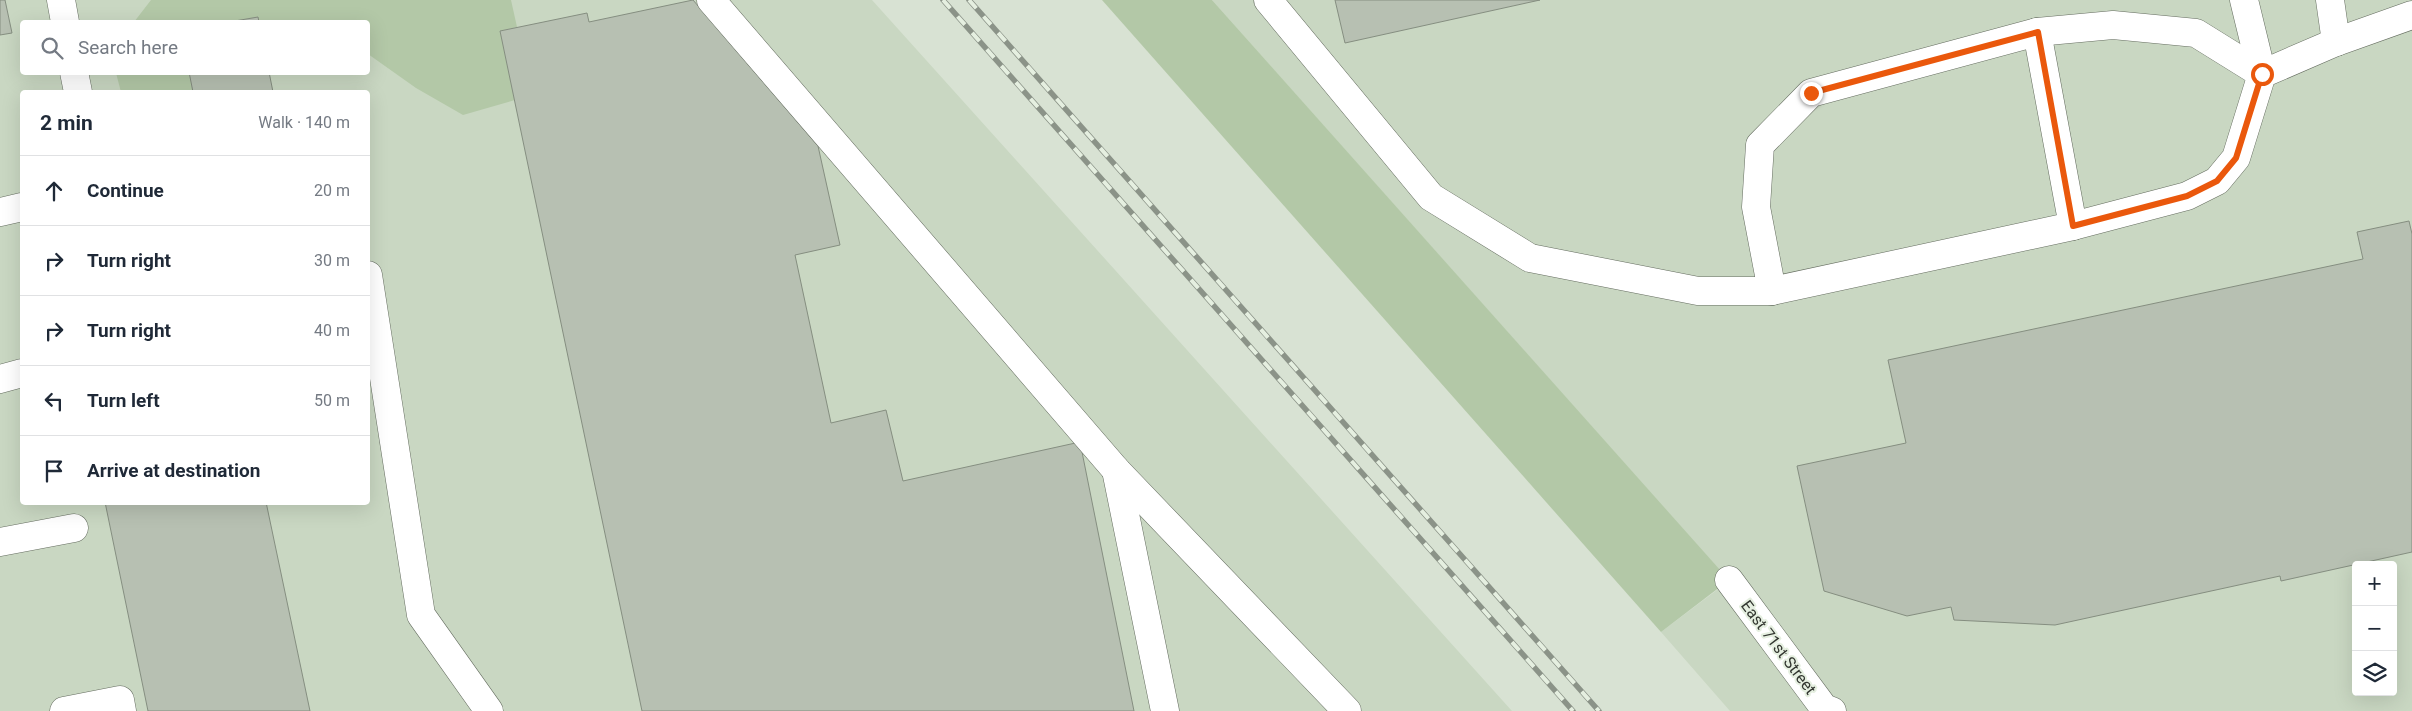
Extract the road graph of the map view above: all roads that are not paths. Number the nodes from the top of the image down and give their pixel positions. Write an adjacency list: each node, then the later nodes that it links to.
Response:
1 (61, 0): 7 (lane)
2 (711, 0): 20 (lane)
3 (1268, 0): 17 (lane)
4 (2244, 0): 10 (lane)
5 (2330, 0): 9 (lane)
6 (2412, 15): 9 (lane)
7 (65, 20)
8 (2038, 32): 10 (lane); 15 (lane); 17 (lane)
9 (2336, 42): 10 (lane)
10 (2262, 74): 15 (lane)
11 (75, 75): 12 (lane)
12 (78, 90)
13 (20, 207): 14 (lane)
14 (0, 212)
15 (2073, 226): 17 (lane)
16 (370, 288): 26 (lane)
17 (1772, 291)
18 (20, 373): 19 (lane)
19 (0, 378)
20 (1116, 470): 27 (lane); 28 (lane)
21 (74, 528): 22 (lane)
22 (0, 542)
23 (1730, 580): 29 (lane, East 71st Street)
24 (64, 711): 25 (lane)
25 (122, 711)
26 (488, 711)
27 (1165, 711)
28 (1347, 711)
29 (1832, 711)

